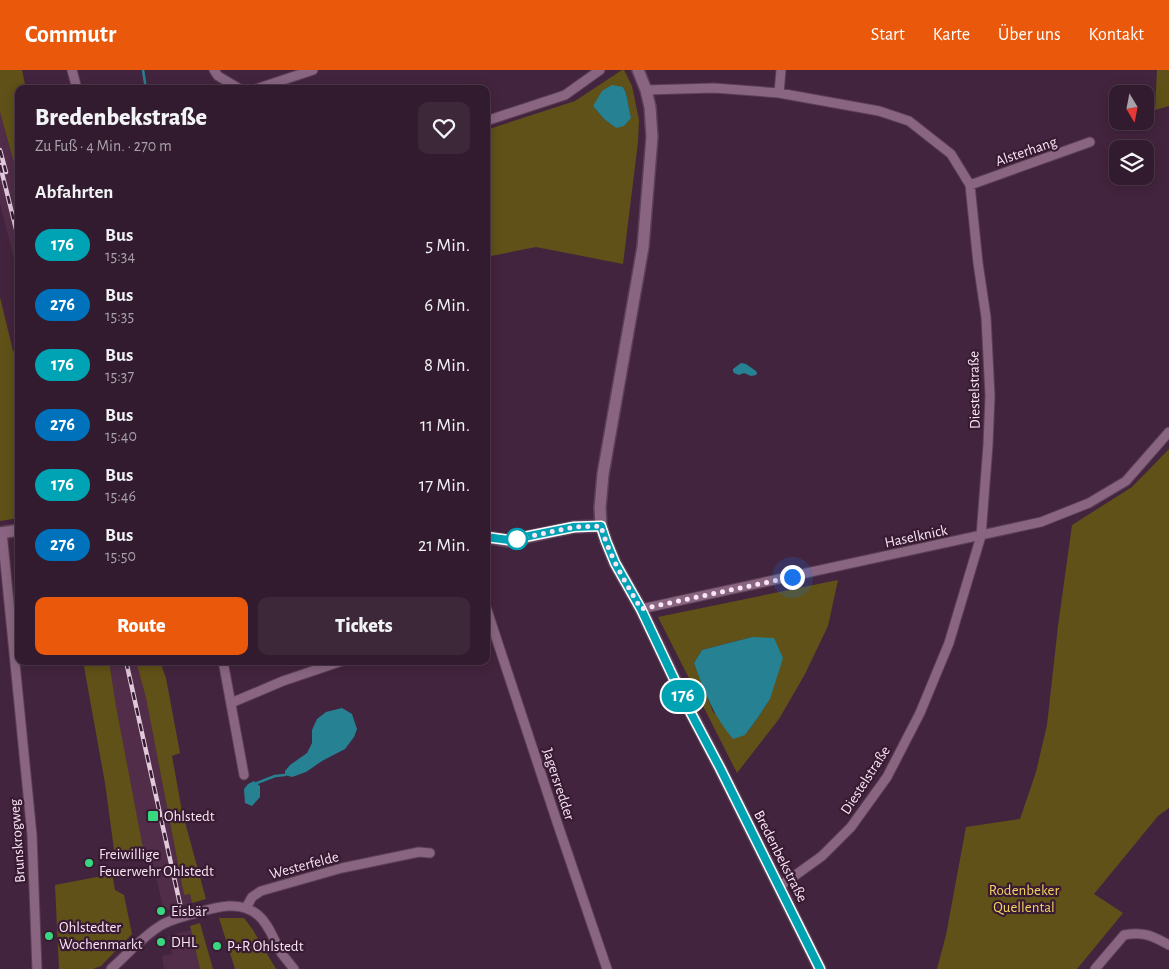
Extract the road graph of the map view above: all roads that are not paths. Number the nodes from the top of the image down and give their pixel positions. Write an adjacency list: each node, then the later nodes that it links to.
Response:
1 (72, 70): 7 (street)
2 (214, 70): 8 (street)
3 (313, 70): 9 (street)
4 (600, 70): 12 (street)
5 (638, 70): 10 (street, Bredenbekstraße)
6 (781, 70): 11 (street)
7 (76, 85)
8 (233, 85)
9 (268, 85)
10 (646, 90): 11 (street, Diestelstraße); 16 (street, Bredenbekstraße)
11 (779, 93): 14 (street, Diestelstraße)
12 (490, 120)
13 (1090, 142): 14 (street, Alsterhang)
14 (970, 185): 19 (street, Diestelstraße)
15 (1169, 432): 19 (street, Haselknick)
16 (601, 526): 20 (street); 21 (street, Bredenbekstraße)
17 (15, 530): 18 (street)
18 (1, 532): 31 (street, Brunskrogweg)
19 (981, 536): 21 (street, Haselknick); 28 (street, Diestelstraße)
20 (490, 538)
21 (641, 609): 28 (street, Bredenbekstraße)
22 (490, 620): 34 (street, Jagersredder)
23 (223, 665): 25 (street)
24 (330, 665): 25 (street)
25 (231, 703): 26 (street)
26 (244, 775)
27 (430, 853): 29 (street, Westerfelde)
28 (779, 887): 35 (street, Bredenbekstraße)
29 (246, 908): 32 (street); 33 (street)
30 (1169, 945): 36 (street)
31 (37, 969)
32 (112, 969)
33 (294, 969)
34 (607, 969)
35 (820, 969)
36 (1095, 969)

